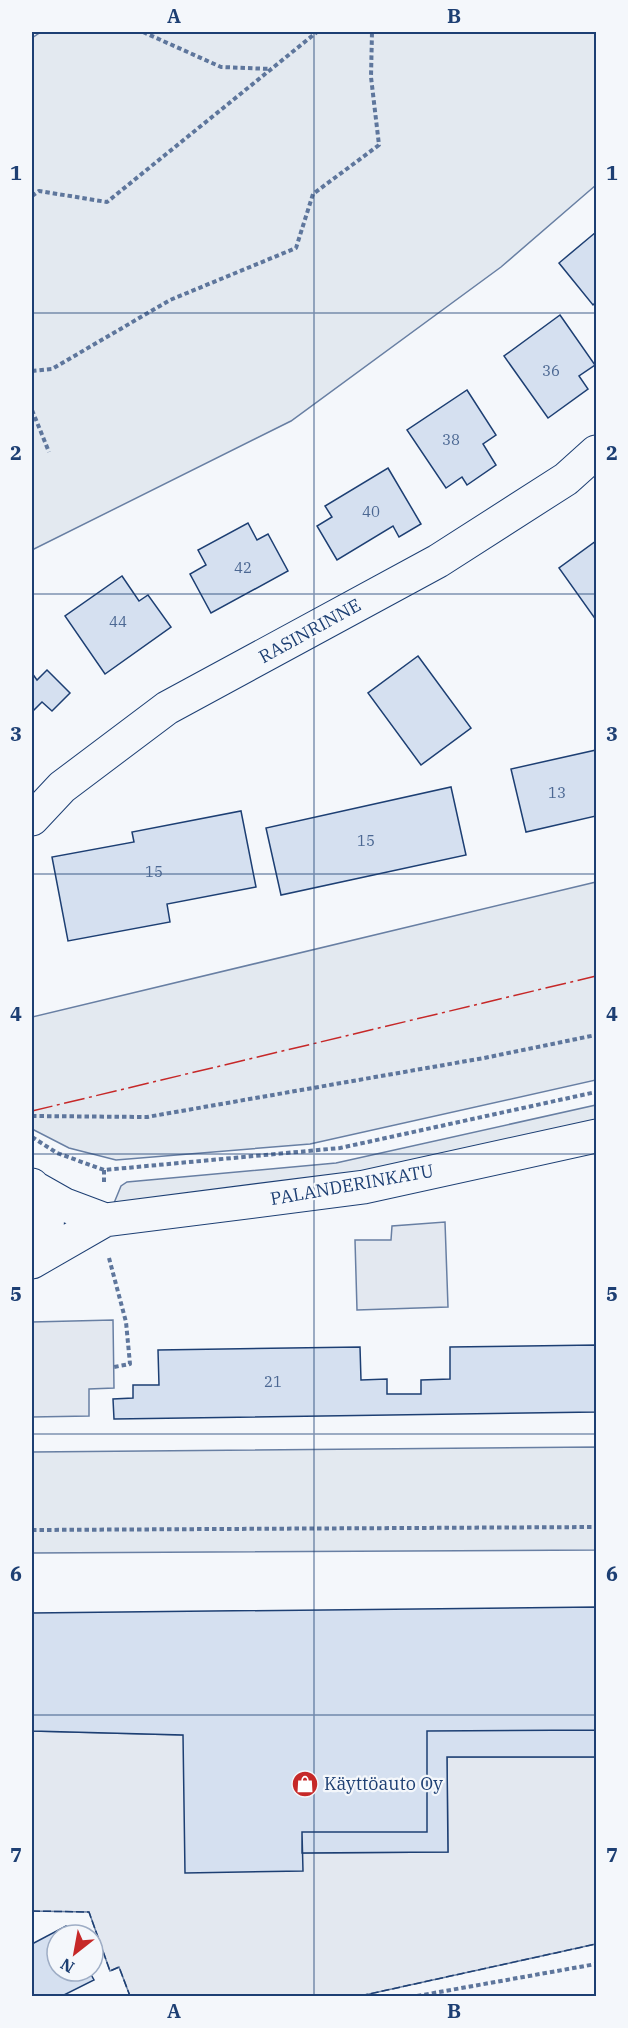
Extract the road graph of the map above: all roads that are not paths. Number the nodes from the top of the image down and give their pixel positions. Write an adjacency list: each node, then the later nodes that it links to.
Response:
1 (597, 453): 2 (street, RASINRINNE)
2 (32, 819)
3 (597, 1136): 5 (street, PALANDERINKATU)
4 (33, 1187): 5 (street, PALANDERINKATU); 6 (street)
5 (105, 1220): 6 (street, PALANDERINKATU)
6 (32, 1261)

